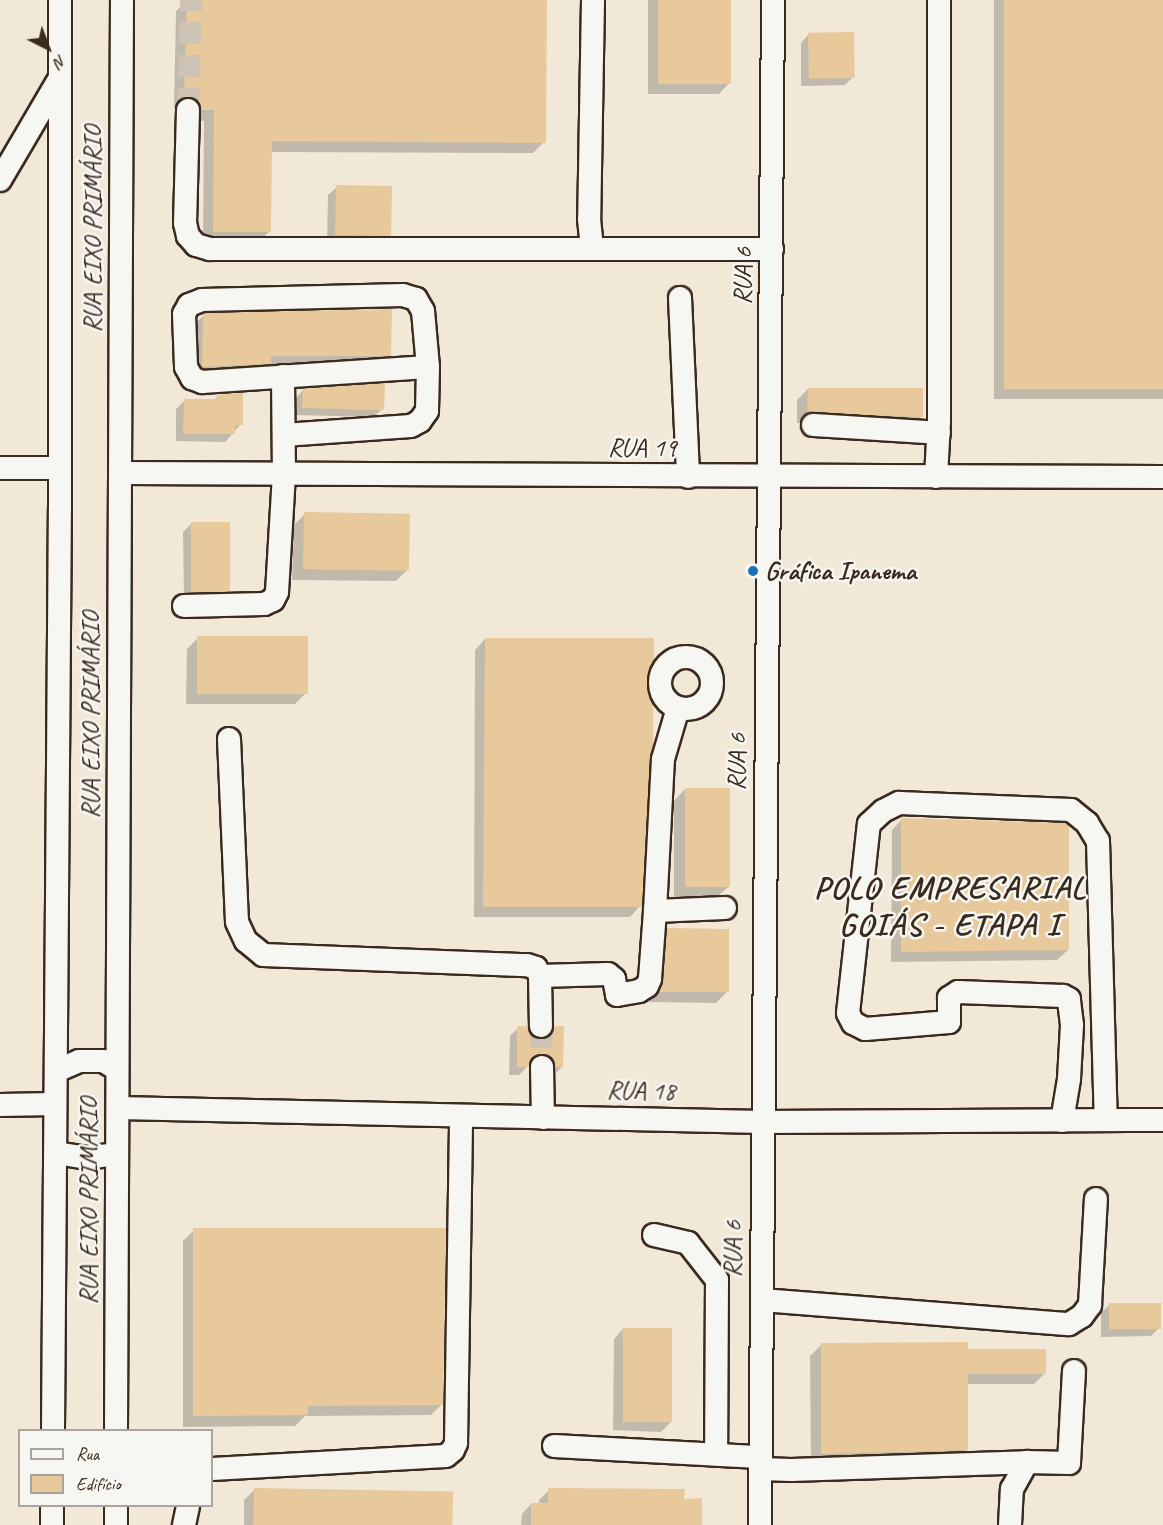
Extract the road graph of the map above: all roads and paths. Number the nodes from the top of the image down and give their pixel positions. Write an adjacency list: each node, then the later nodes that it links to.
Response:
1 (60, 0): 6 (street, RUA EIXO PRIMÁRIO)
2 (122, 0): 19 (street, RUA EIXO PRIMÁRIO)
3 (593, 0): 9 (street)
4 (773, 0): 10 (street, RUA 6)
5 (939, 0): 15 (street)
6 (59, 80): 8 (street); 18 (street, RUA EIXO PRIMÁRIO)
7 (188, 110): 9 (street)
8 (0, 180)
9 (592, 249): 10 (street)
10 (772, 249): 22 (street, RUA 6)
11 (680, 298): 21 (street)
12 (428, 367): 13 (street); 13 (street); 16 (street)
13 (283, 376): 16 (street)
14 (813, 425): 15 (street)
15 (939, 433): 23 (street)
16 (285, 435): 20 (street)
17 (0, 468): 18 (street)
18 (59, 468): 34 (street, RUA EIXO PRIMÁRIO)
19 (121, 472): 20 (street, RUA 19); 33 (street, RUA EIXO PRIMÁRIO)
20 (284, 474): 21 (street, RUA 19); 25 (street)
21 (688, 477): 22 (street, RUA 19)
22 (769, 477): 23 (street, RUA 19); 43 (street, RUA 6)
23 (936, 477): 24 (street, RUA 19)
24 (1163, 477)
25 (184, 606)
26 (678, 708): 29 (street)
27 (229, 740): 30 (street)
28 (725, 908): 29 (street)
29 (655, 911): 30 (street)
30 (540, 976): 31 (street)
31 (541, 1026)
32 (542, 1067): 39 (street)
33 (117, 1069): 34 (street); 37 (street, RUA EIXO PRIMÁRIO)
34 (57, 1071): 35 (street, RUA EIXO PRIMÁRIO)
35 (55, 1104): 36 (street); 44 (street, RUA EIXO PRIMÁRIO)
36 (0, 1105)
37 (119, 1108): 38 (street, RUA 18); 45 (street, RUA EIXO PRIMÁRIO)
38 (461, 1116): 39 (street, RUA 18); 56 (street)
39 (543, 1118): 43 (street, RUA 18)
40 (1106, 1120): 41 (street, RUA 18); 42 (street, RUA 18); 42 (street)
41 (1163, 1120)
42 (1062, 1121): 43 (street, RUA 18)
43 (762, 1122): 48 (street, RUA 6)
44 (56, 1153): 45 (street); 50 (street, RUA EIXO PRIMÁRIO)
45 (117, 1154): 51 (street, RUA EIXO PRIMÁRIO)
46 (1096, 1199): 48 (street)
47 (654, 1235): 53 (street)
48 (762, 1300): 55 (street, RUA 6)
49 (1074, 1371): 54 (street)
50 (53, 1429)
51 (116, 1429)
52 (554, 1446): 53 (street)
53 (716, 1454): 55 (street)
54 (1027, 1462): 55 (street); 64 (street)
55 (760, 1463): 63 (street, RUA 6)
56 (213, 1469)
57 (52, 1507): 60 (street)
58 (116, 1507): 61 (street)
59 (188, 1507): 62 (street)
60 (52, 1525)
61 (116, 1525)
62 (184, 1525)
63 (760, 1525)
64 (1010, 1525)

